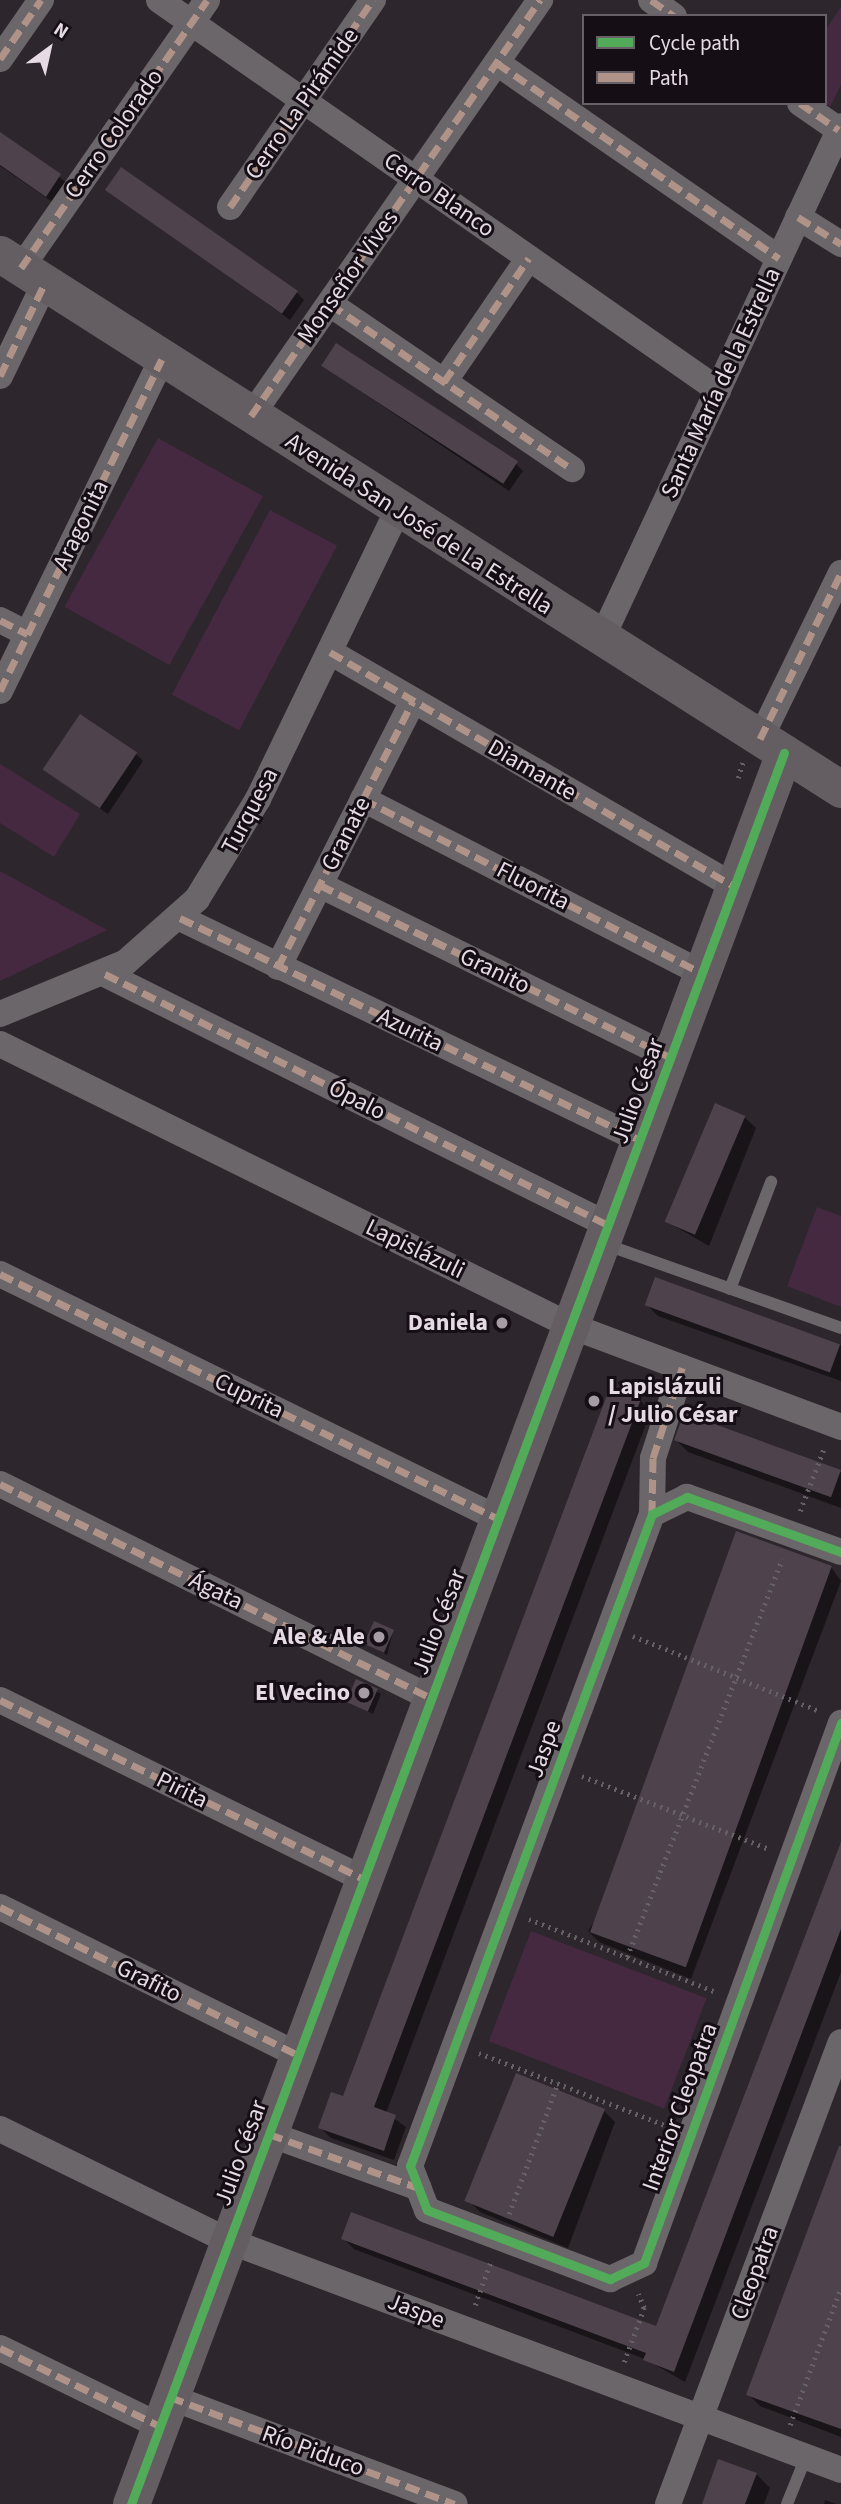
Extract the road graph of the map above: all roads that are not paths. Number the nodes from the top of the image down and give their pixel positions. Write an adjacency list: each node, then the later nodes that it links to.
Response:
1 (41, 0): 9 (street)
2 (159, 0): 8 (street, Cerro Blanco)
3 (207, 0): 8 (street, Cerro Colorado)
4 (373, 0): 11 (street, Cerro La Pirámide)
5 (540, 0): 10 (street, Monseñor Vives)
6 (652, 0): 7 (street)
7 (671, 14)
8 (191, 22): 11 (street, Cerro Blanco); 20 (street, Cerro Colorado)
9 (0, 59)
10 (497, 62): 14 (street, Monseñor Vives); 19 (street)
11 (304, 100): 14 (street, Cerro Blanco); 15 (street, Cerro La Pirámide)
12 (803, 105): 13 (street)
13 (840, 128): 16 (street, Santa María de la Estrella)
14 (416, 179): 18 (street, Cerro Blanco); 21 (street, Monseñor Vives)
15 (230, 207)
16 (798, 218): 17 (street); 19 (street, Santa María de la Estrella)
17 (841, 244)
18 (529, 258): 24 (street); 25 (street, Cerro Blanco)
19 (779, 258): 25 (street, Santa María de la Estrella)
20 (22, 268): 22 (street, Avenida San José de La Estrella); 23 (street, Cerro Colorado)
21 (330, 304): 24 (street); 26 (street, Monseñor Vives)
22 (162, 359): 26 (street, Avenida San José de La Estrella); 31 (street, Aragonita)
23 (0, 376)
24 (444, 382): 27 (street)
25 (718, 390): 32 (street, Santa María de la Estrella)
26 (251, 416): 28 (street, Avenida San José de La Estrella)
27 (572, 469)
28 (398, 510): 32 (street, Avenida San José de La Estrella); 33 (street, Turquesa)
29 (841, 573): 36 (street)
30 (0, 620): 31 (street)
31 (28, 634): 34 (street, Aragonita)
32 (601, 640): 36 (street, Avenida San José de La Estrella)
33 (330, 652): 35 (street, Diamante); 41 (street, Turquesa)
34 (0, 691)
35 (413, 701): 38 (street, Granate); 40 (street, Diamante)
36 (772, 746): 37 (street, Avenida San José de La Estrella); 40 (street, Julio César)
37 (841, 789)
38 (363, 799): 39 (street, Granate); 43 (street, Fluorita)
39 (320, 885): 42 (street, Granate); 47 (street, Granito)
40 (735, 887): 43 (street, Julio César)
41 (180, 918): 42 (street, Azurita); 44 (street, Turquesa)
42 (278, 967): 48 (street, Azurita)
43 (702, 973): 47 (street, Julio César)
44 (105, 974): 45 (street, Turquesa); 50 (street, Ópalo)
45 (0, 1014)
46 (0, 1044): 53 (street, Lapislázuli)
47 (671, 1058): 48 (street, Julio César)
48 (640, 1140): 50 (street, Julio César)
49 (771, 1182): 52 (lane)
50 (605, 1234): 52 (lane); 53 (street, Julio César)
51 (0, 1274): 59 (street, Cuprita)
52 (730, 1289): 54 (lane)
53 (571, 1326): 55 (street, Lapislázuli); 59 (street, Julio César)
54 (841, 1328)
55 (682, 1368): 56 (street, Lapislázuli); 58 (street, Jaspe)
56 (837, 1425)
57 (0, 1484): 61 (street, Ágata)
58 (652, 1514): 60 (street); 70 (street, Jaspe)
59 (499, 1519): 61 (street, Julio César)
60 (841, 1552)
61 (431, 1698): 64 (street, Julio César)
62 (0, 1700): 64 (street, Pirita)
63 (835, 1718): 70 (street, Interior Cleopatra)
64 (364, 1880): 67 (street, Julio César)
65 (0, 1907): 67 (street, Grafito)
66 (841, 2042): 74 (street, Cleopatra)
67 (298, 2055): 69 (street, Julio César)
68 (0, 2129): 71 (street, Jaspe)
69 (269, 2134): 70 (street); 71 (street, Julio César)
70 (419, 2188)
71 (229, 2241): 73 (street, Julio César); 74 (street, Jaspe)
72 (0, 2348): 73 (street, Río Piduco)
73 (165, 2412): 77 (street, Julio César); 78 (street, Río Piduco)
74 (701, 2418): 75 (street, Jaspe); 79 (street, Cleopatra)
75 (793, 2453): 76 (street, Jaspe); 80 (lane)
76 (841, 2470)
77 (131, 2504)
78 (455, 2504)
79 (668, 2504)
80 (788, 2504)

